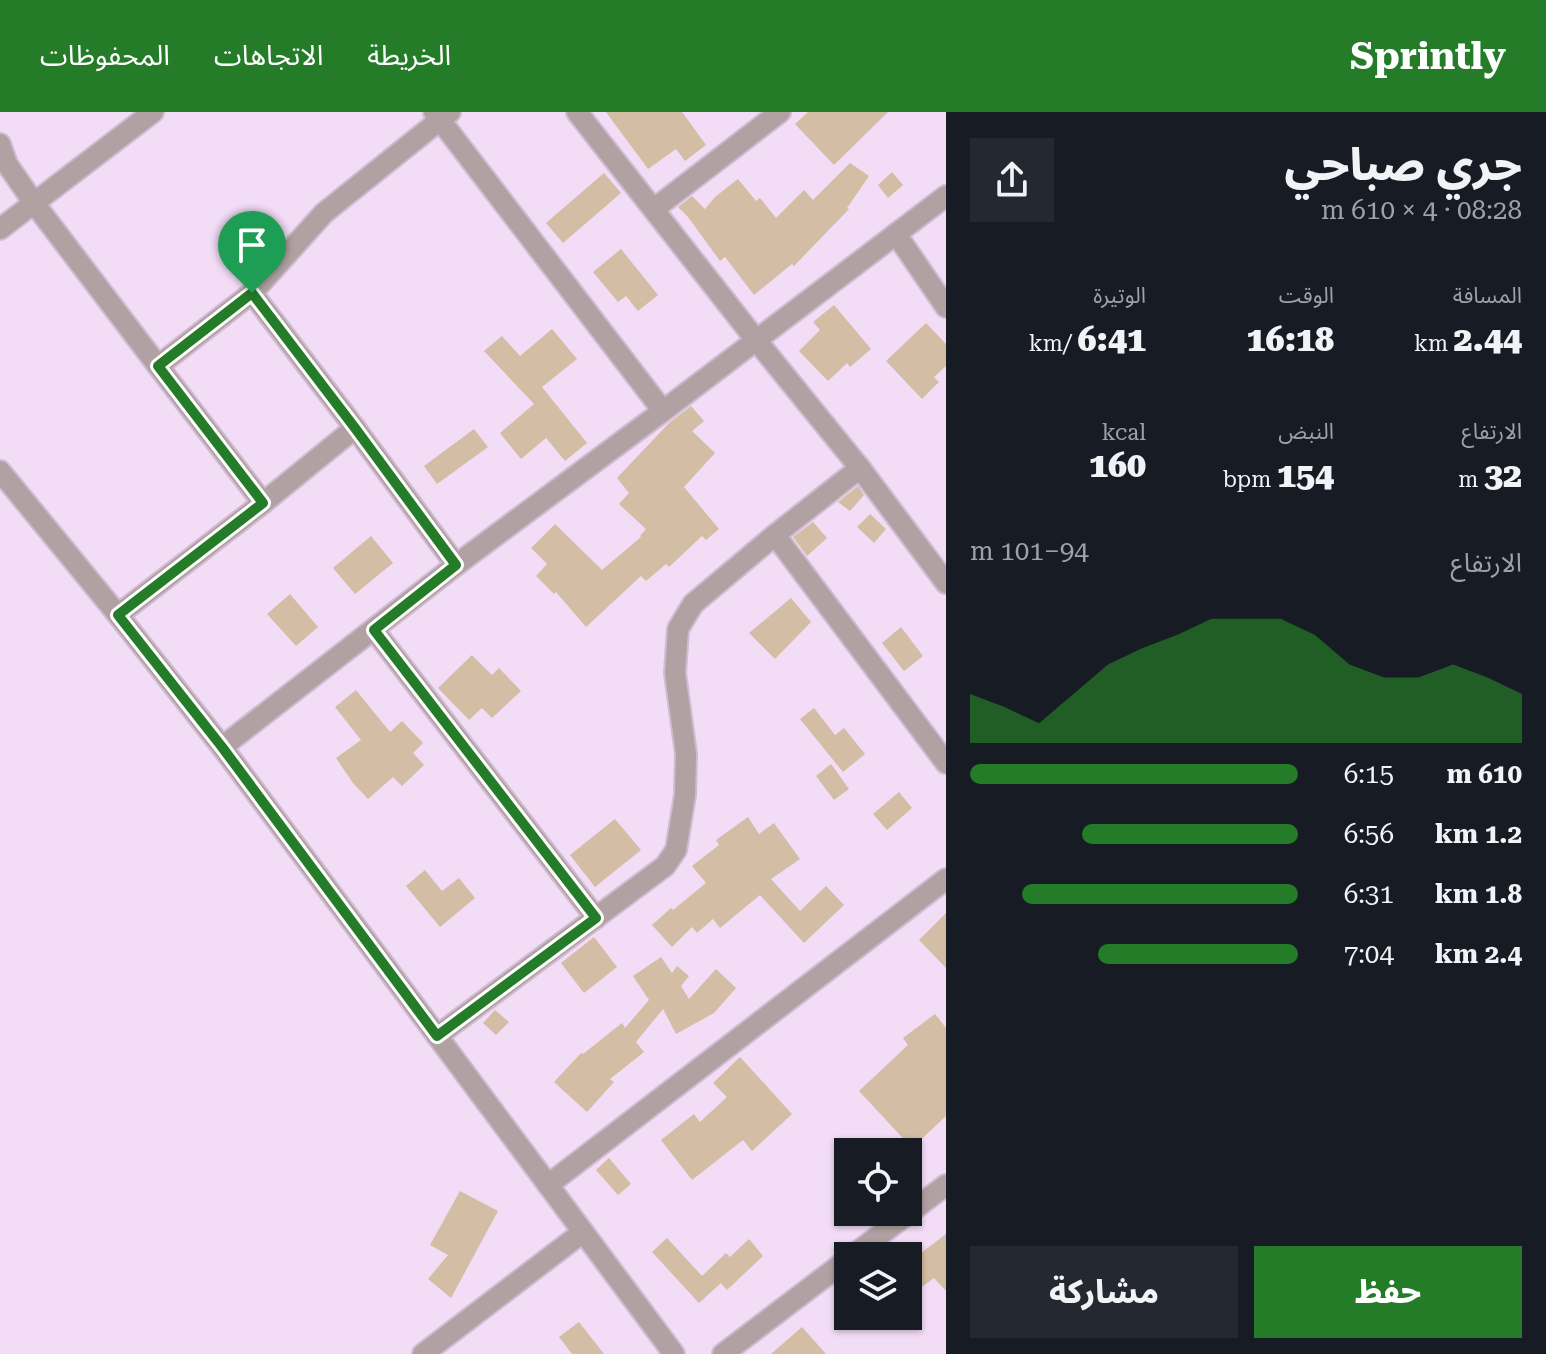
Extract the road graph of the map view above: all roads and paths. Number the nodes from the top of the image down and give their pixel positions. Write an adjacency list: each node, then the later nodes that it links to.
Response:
1 (153, 112): 7 (street)
2 (577, 112): 8 (street)
3 (780, 112): 8 (street)
4 (441, 115): 11 (street); 15 (street)
5 (0, 144): 7 (street)
6 (946, 196): 10 (street)
7 (34, 203): 9 (street); 14 (street)
8 (654, 209): 13 (street)
9 (0, 229)
10 (896, 234): 12 (street); 13 (street)
11 (252, 293): 14 (street); 16 (street)
12 (946, 307)
13 (756, 340): 15 (street); 17 (street)
14 (158, 366): 19 (street)
15 (663, 411): 21 (street)
16 (355, 428): 19 (street); 21 (street)
17 (860, 468): 20 (street); 22 (street)
18 (0, 471): 23 (street)
19 (263, 503): 23 (street)
20 (775, 535): 26 (street); 28 (street)
21 (456, 565): 24 (street)
22 (946, 583)
23 (118, 615): 25 (street)
24 (374, 630): 25 (street); 28 (street)
25 (222, 747): 29 (street)
26 (946, 763)
27 (946, 879): 30 (street)
28 (596, 918): 29 (street)
29 (437, 1036): 30 (street)
30 (548, 1185): 32 (street)
31 (946, 1185): 33 (street)
32 (583, 1232): 35 (street); 36 (street)
33 (871, 1242)
34 (834, 1270): 37 (street)
35 (423, 1354)
36 (674, 1354)
37 (723, 1354)

